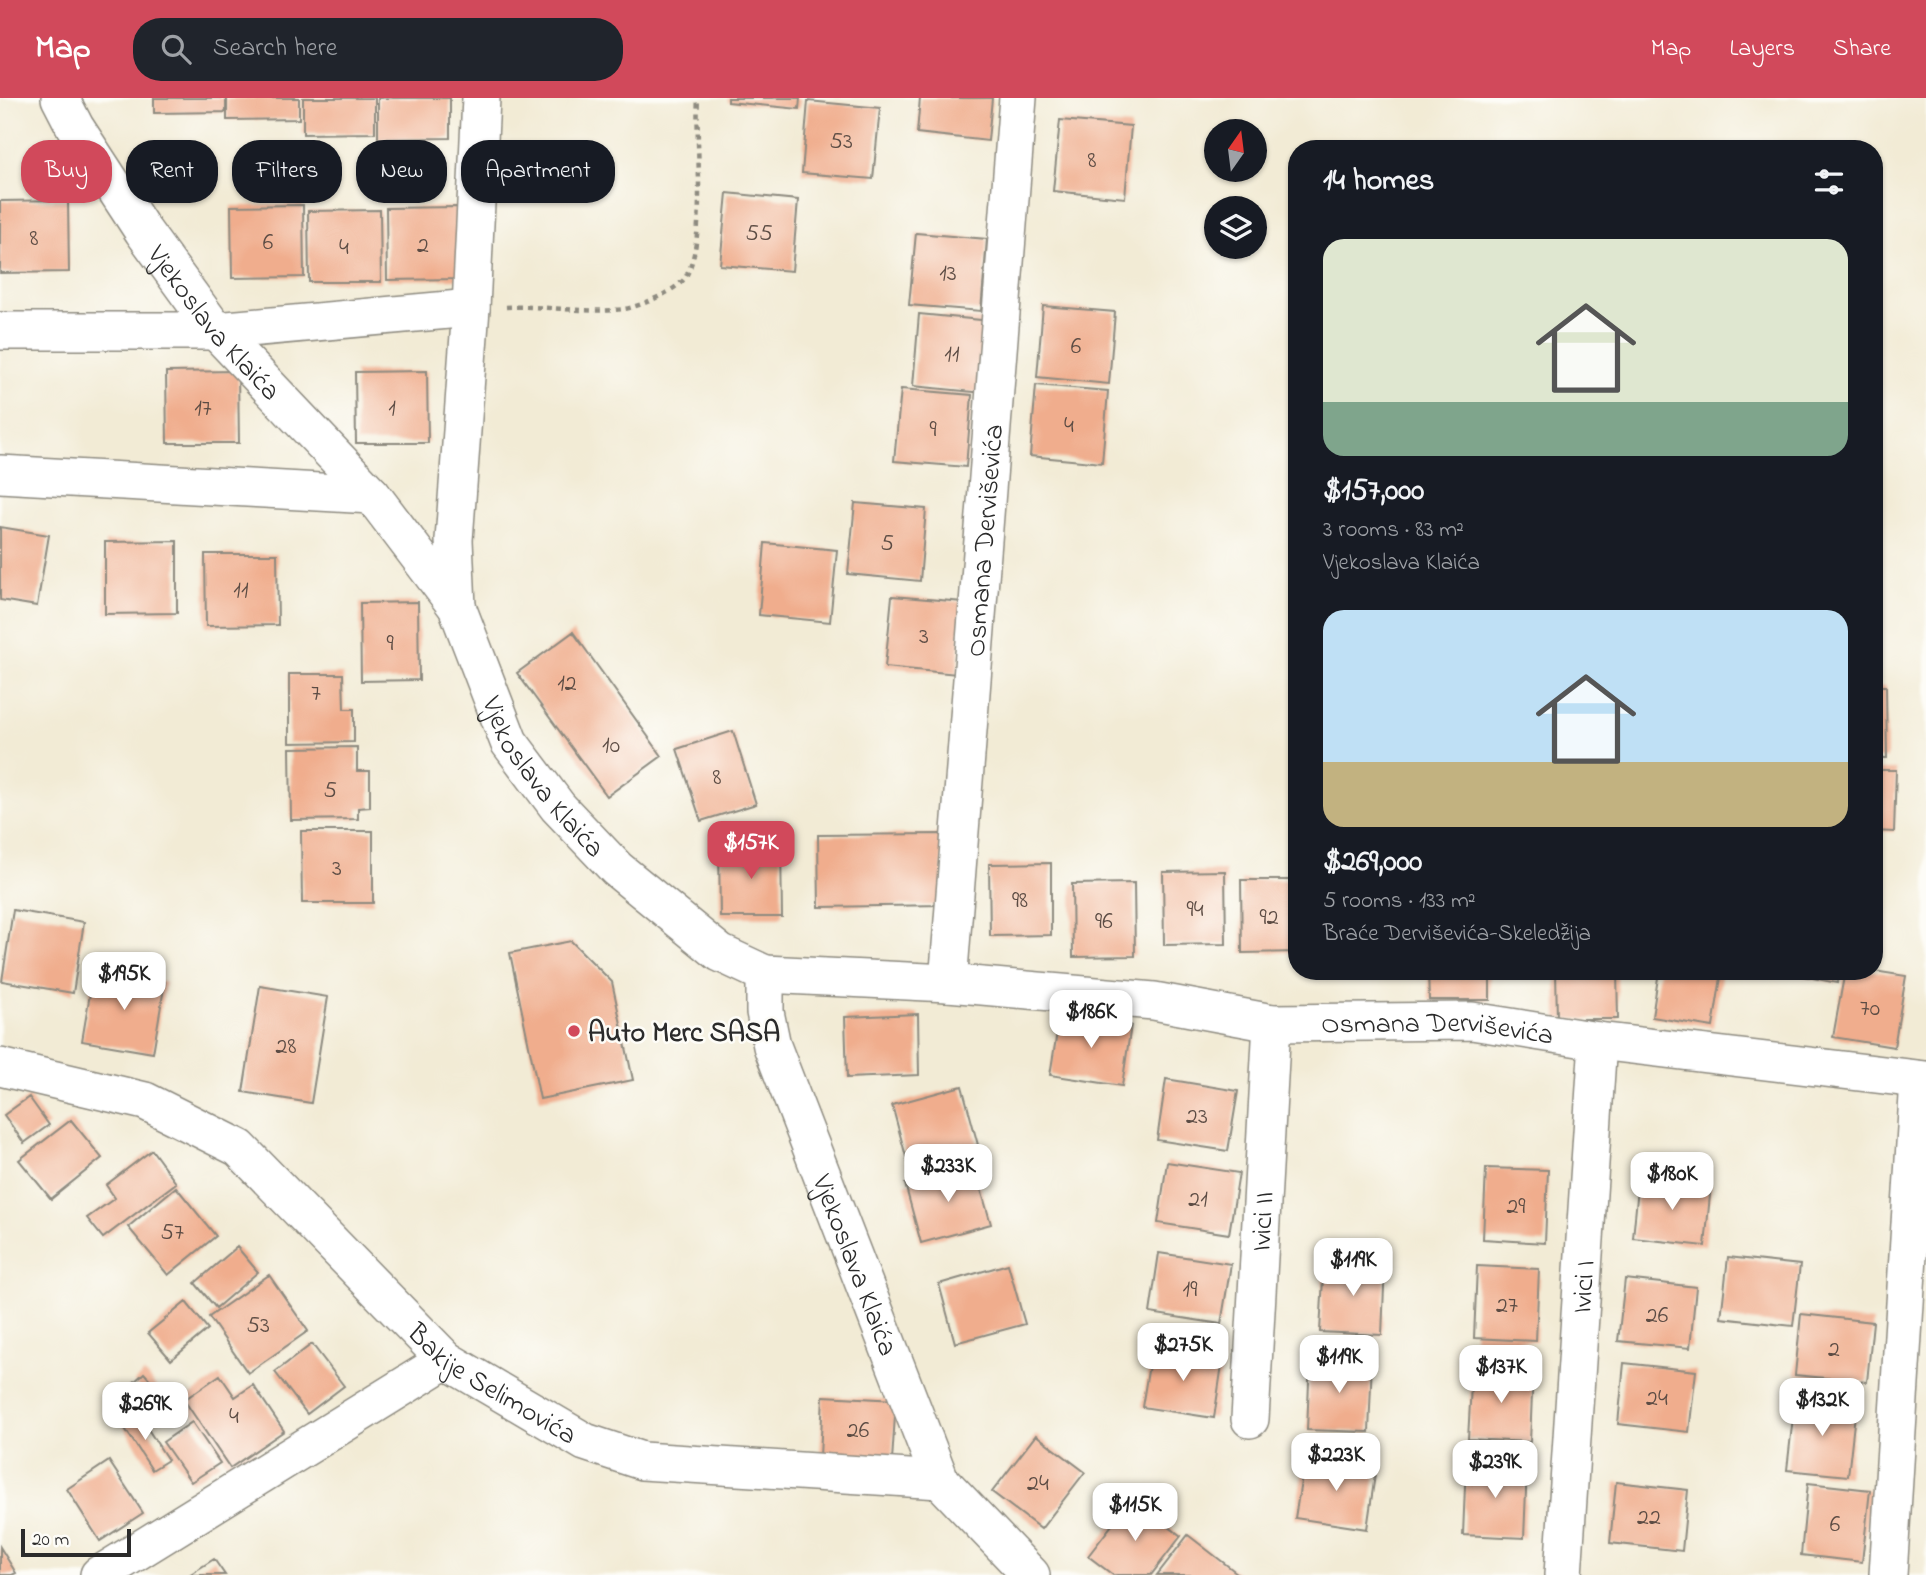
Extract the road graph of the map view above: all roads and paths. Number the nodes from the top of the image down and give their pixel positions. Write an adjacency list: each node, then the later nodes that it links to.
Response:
1 (60, 98): 7 (street, Vjekoslava Klaića)
2 (481, 98): 5 (street)
3 (698, 98): 5 (path)
4 (1018, 98): 12 (street, Osmana Derviševića)
5 (471, 308): 7 (street); 10 (street)
6 (0, 331): 7 (street)
7 (216, 331): 9 (street, Vjekoslava Klaića)
8 (0, 474): 9 (street)
9 (372, 495): 10 (street, Vjekoslava Klaića)
10 (457, 607): 11 (street, Vjekoslava Klaića)
11 (765, 974): 12 (street, Osmana Derviševića); 19 (street, Vjekoslava Klaića)
12 (948, 983): 13 (street, Osmana Derviševića)
13 (1272, 1023): 14 (street, Osmana Derviševića); 18 (street, Ivici II)
14 (1598, 1041): 16 (street, Osmana Derviševića); 22 (street, Ivici I)
15 (0, 1067): 17 (street, Bakije Selimovića)
16 (1923, 1080): 23 (street)
17 (446, 1360): 19 (street, Bakije Selimovića); 20 (street)
18 (1250, 1419)
19 (940, 1480): 21 (street)
20 (99, 1575)
21 (1031, 1575)
22 (1563, 1575)
23 (1888, 1575)

